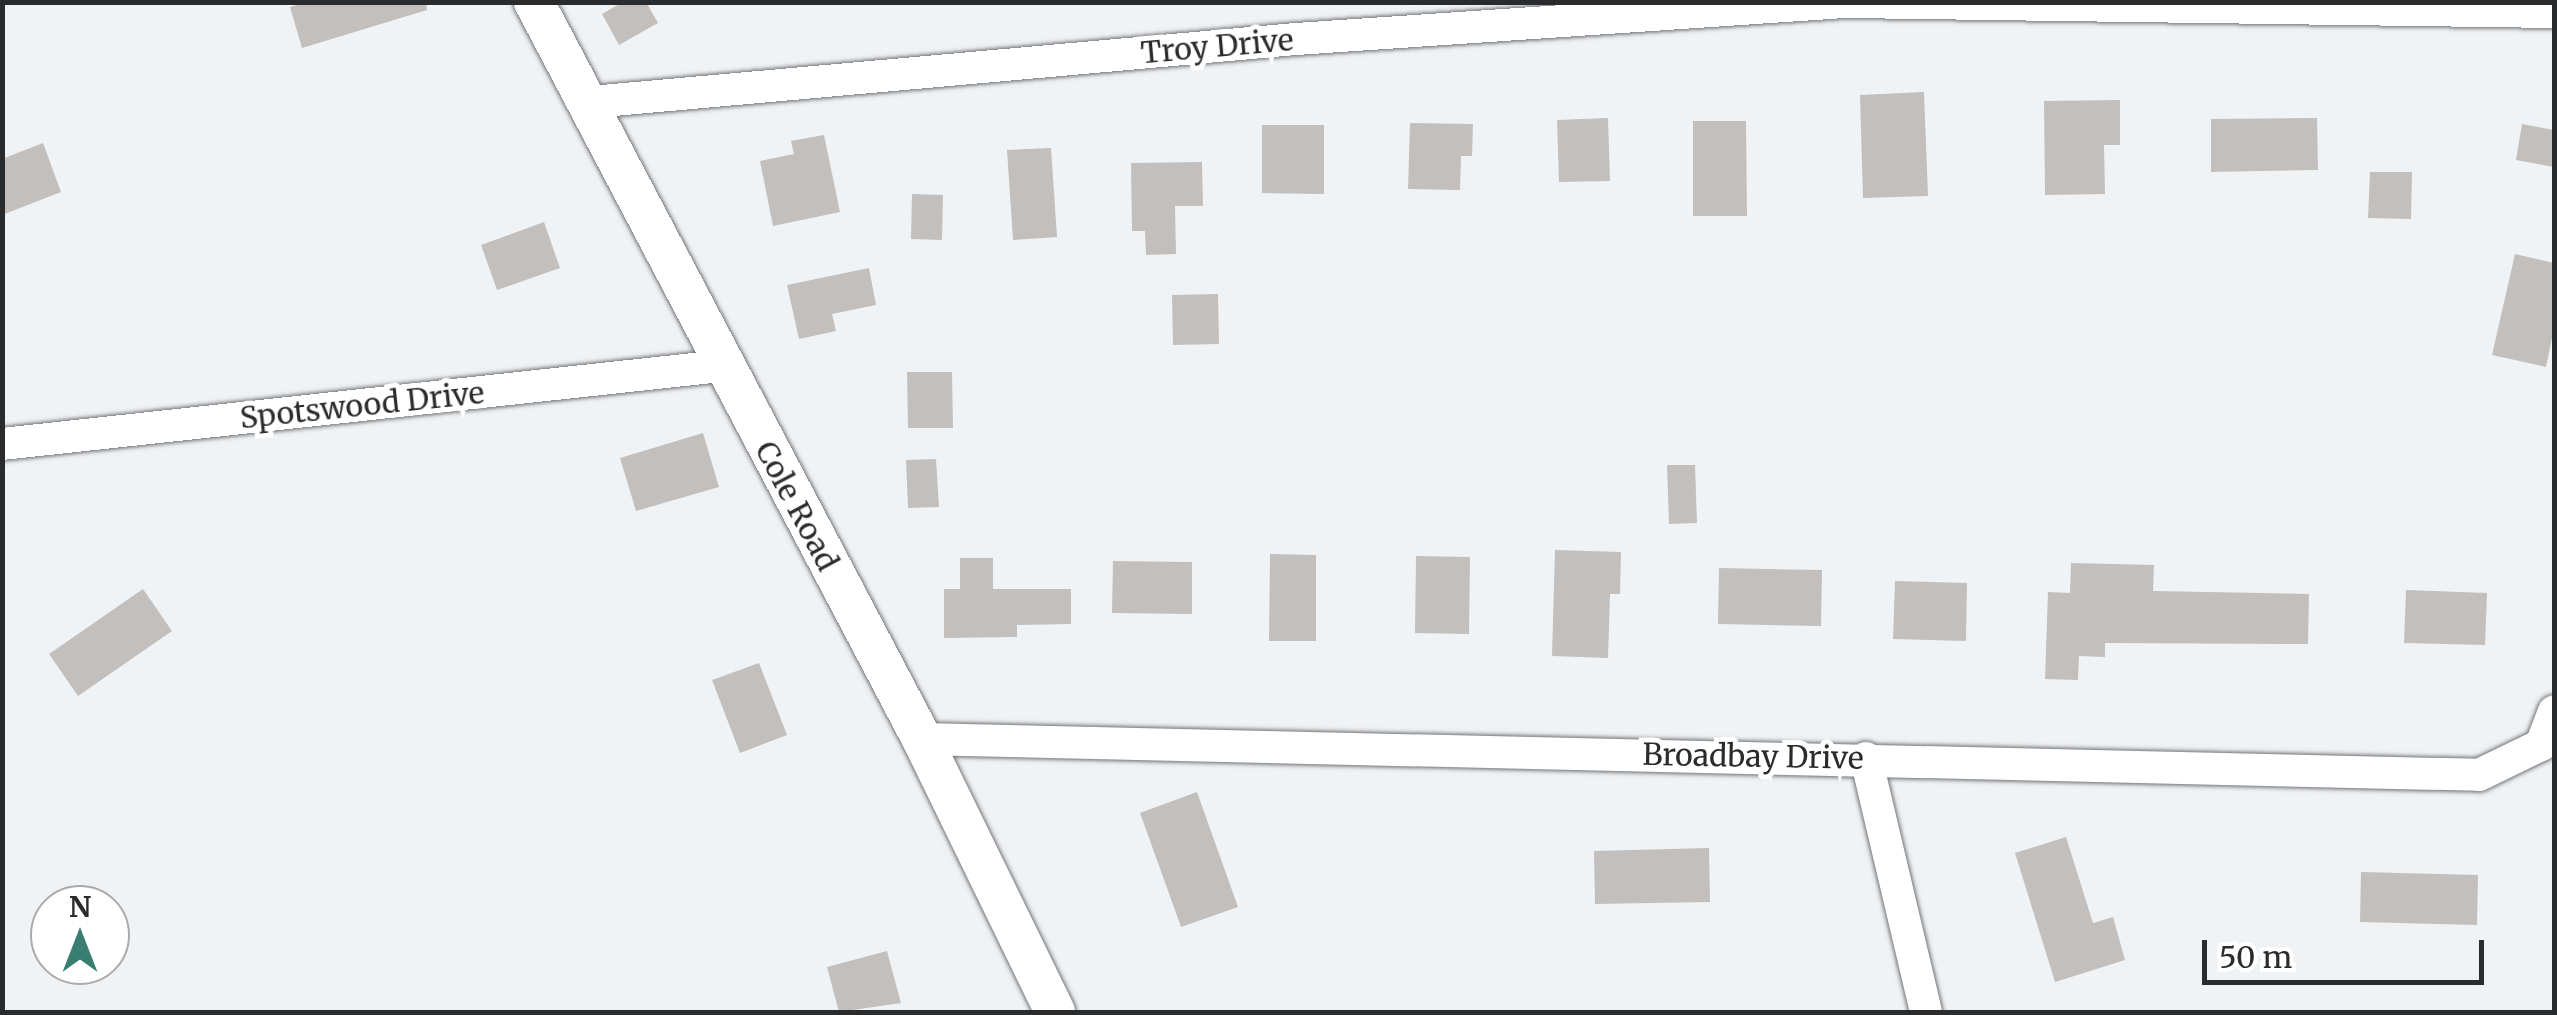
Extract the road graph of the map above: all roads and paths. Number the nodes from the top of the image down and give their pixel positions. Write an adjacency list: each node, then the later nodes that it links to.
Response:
1 (534, 2): 5 (street, Cole Road)
2 (1846, 2): 3 (street, Troy Drive); 4 (street, Troy Drive)
3 (2554, 12)
4 (1511, 13): 5 (street, Troy Drive)
5 (591, 102): 6 (street, Cole Road)
6 (721, 366): 7 (street, Spotswood Drive); 9 (street, Cole Road)
7 (2, 444)
8 (2554, 711): 10 (street, Broadbay Drive)
9 (922, 739): 10 (street, Broadbay Drive); 11 (street, Cole Road)
10 (1866, 758): 12 (street)
11 (1055, 1012)
12 (1926, 1012)

